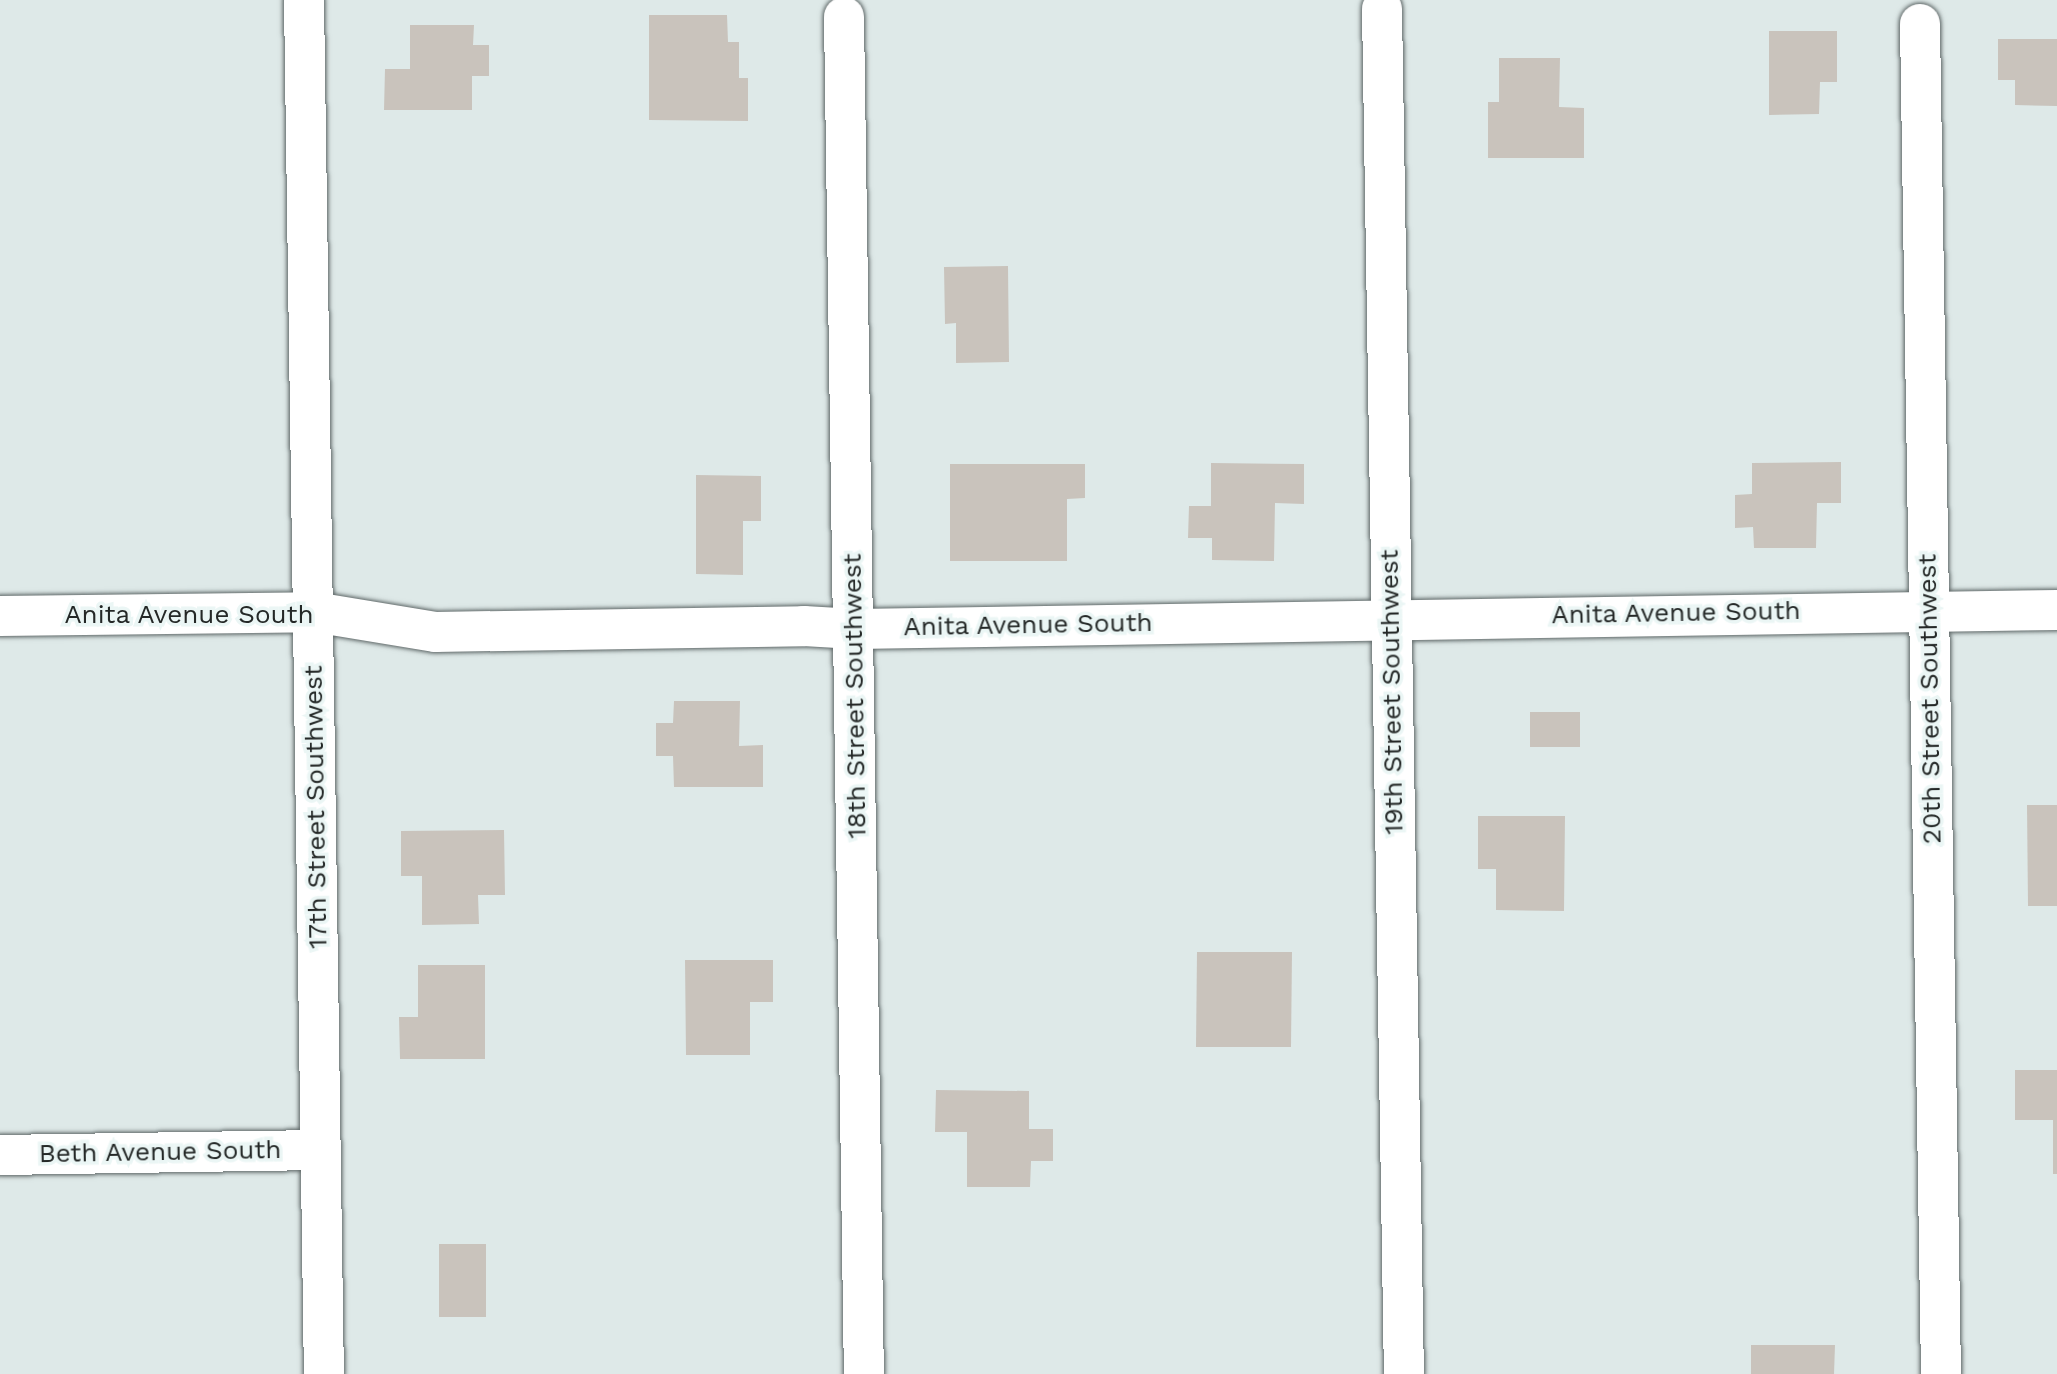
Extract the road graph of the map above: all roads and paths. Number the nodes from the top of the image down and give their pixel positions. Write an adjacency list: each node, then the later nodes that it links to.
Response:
1 (304, 0): 6 (street, 17th Street Southwest)
2 (1382, 9): 9 (street, 19th Street Southwest)
3 (844, 17): 10 (street, 18th Street Southwest)
4 (1920, 24): 7 (street, 20th Street Southwest)
5 (2057, 610): 7 (street, Anita Avenue South)
6 (314, 612): 8 (street, Anita Avenue South); 10 (street, Anita Avenue South); 11 (street, 17th Street Southwest)
7 (1928, 612): 9 (street, Anita Avenue South); 16 (street, 20th Street Southwest)
8 (0, 616)
9 (1390, 618): 10 (street, Anita Avenue South); 15 (street, 19th Street Southwest)
10 (855, 629): 14 (street, 18th Street Southwest)
11 (321, 1150): 12 (street, Beth Avenue South); 13 (street, 17th Street Southwest)
12 (0, 1155)
13 (324, 1374)
14 (864, 1374)
15 (1404, 1374)
16 (1941, 1374)

